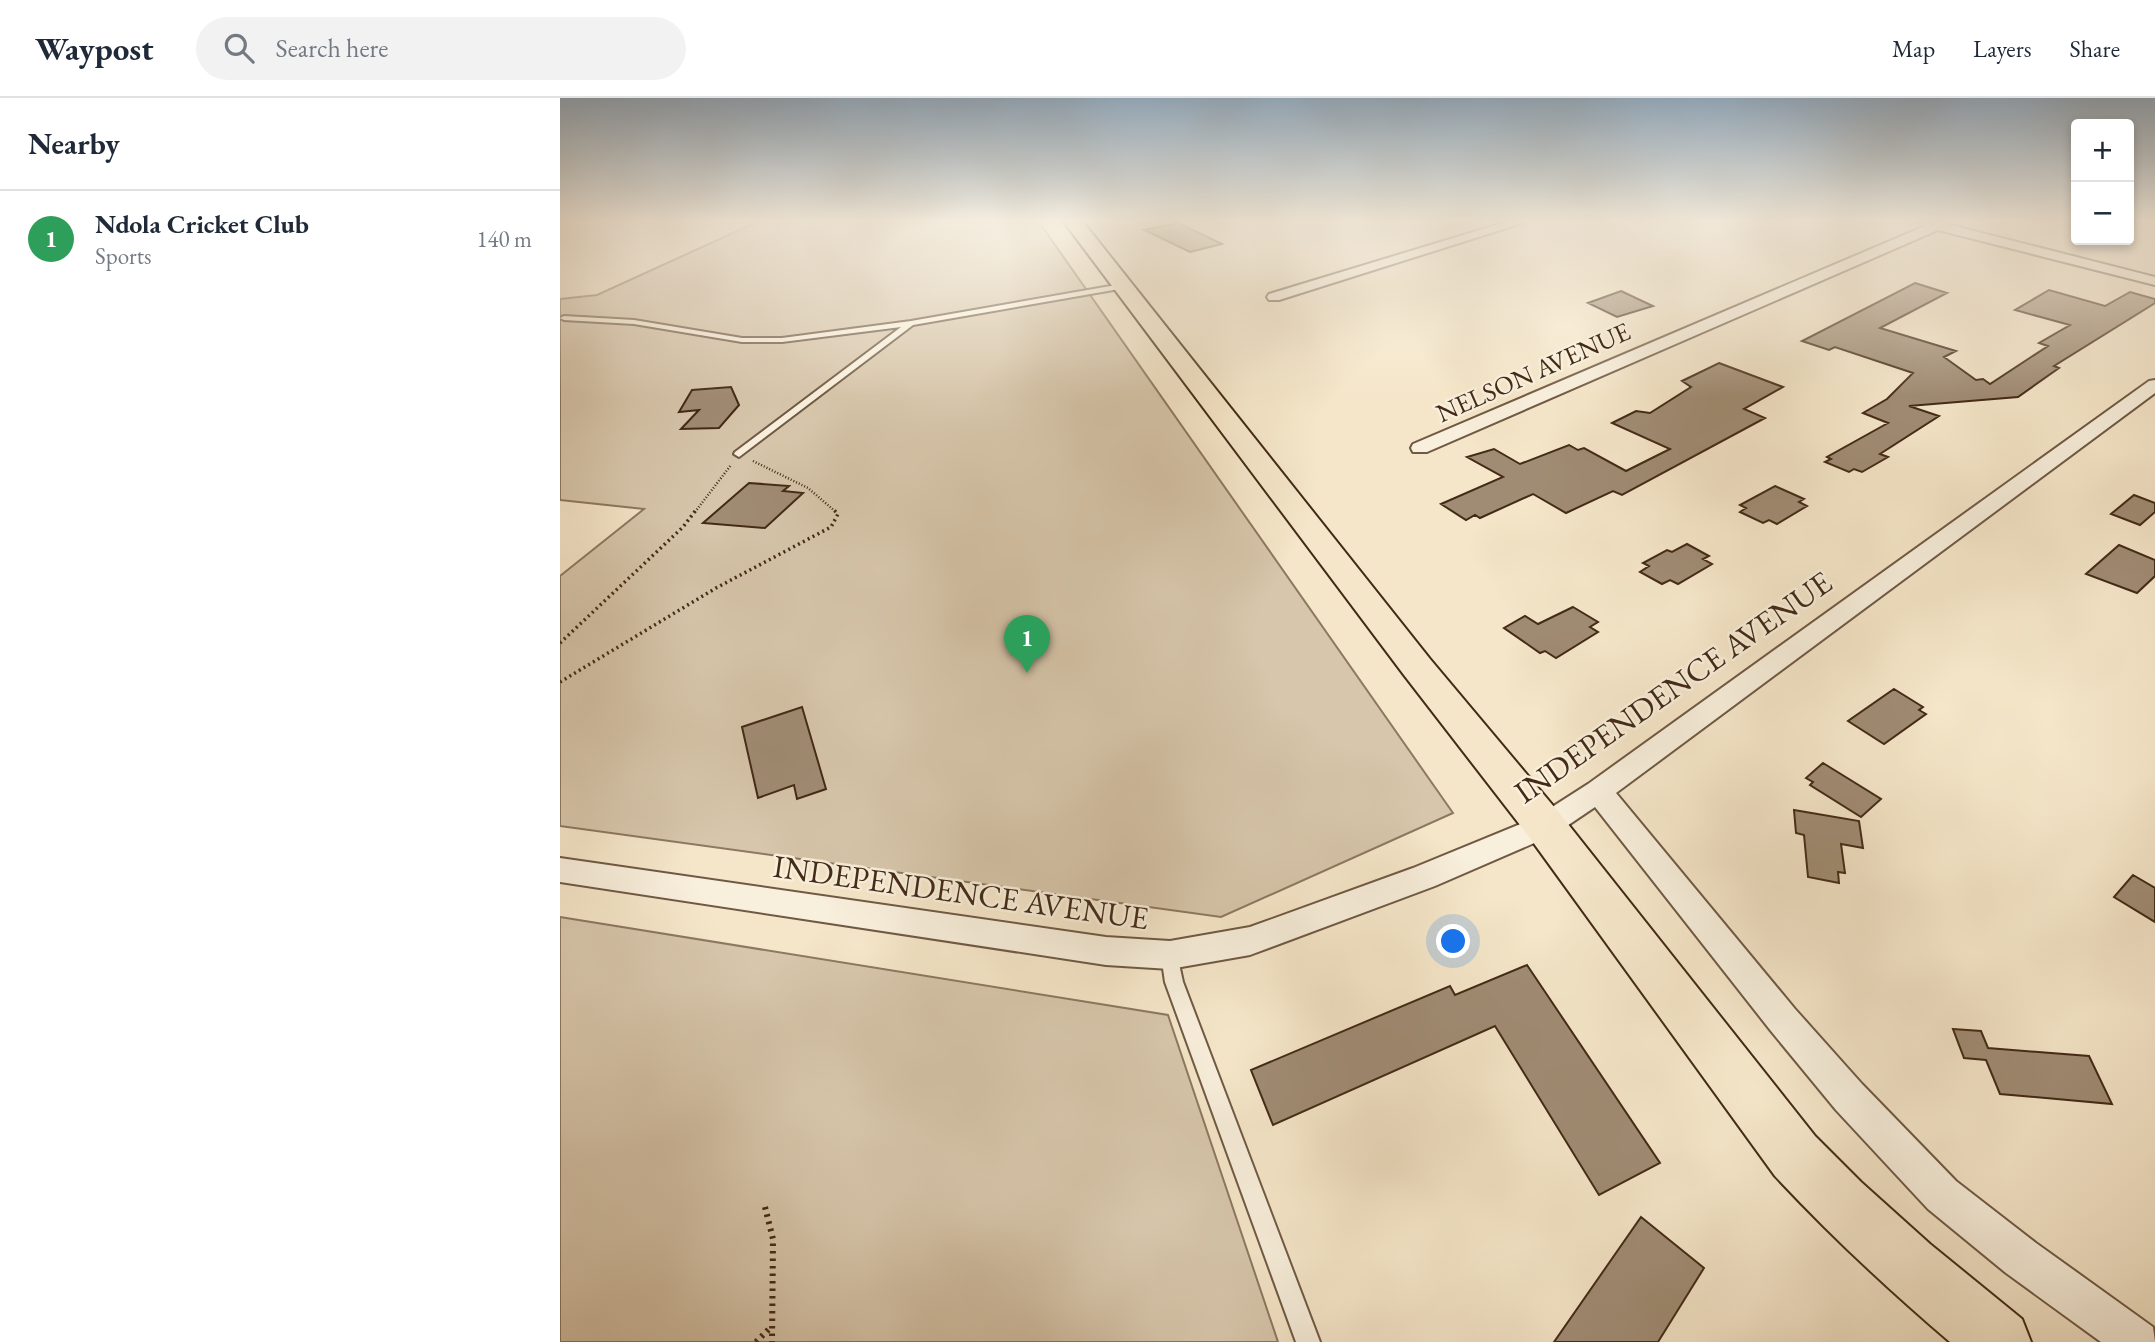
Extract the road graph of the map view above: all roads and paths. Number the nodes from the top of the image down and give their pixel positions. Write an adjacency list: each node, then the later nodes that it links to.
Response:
1 (1118, 280): 4 (highway)
2 (1330, 280): 5 (street)
3 (1802, 280): 9 (street, NELSON AVENUE)
4 (1122, 286): 7 (lane); 14 (highway)
5 (1275, 297)
6 (564, 318): 7 (lane)
7 (911, 323): 10 (lane)
8 (2155, 385): 13 (street, INDEPENDENCE AVENUE)
9 (1420, 448)
10 (739, 454): 11 (path); 12 (path)
11 (560, 643)
12 (560, 682)
13 (1598, 791): 14 (street, INDEPENDENCE AVENUE); 23 (street)
14 (1545, 826): 16 (street, INDEPENDENCE AVENUE); 22 (highway)
15 (560, 870): 16 (street, INDEPENDENCE AVENUE)
16 (1170, 955): 21 (lane)
17 (765, 1207): 18 (path)
18 (771, 1327): 19 (path); 20 (path)
19 (756, 1342)
20 (772, 1342)
21 (1307, 1342)
22 (1999, 1342)
23 (2138, 1342)

